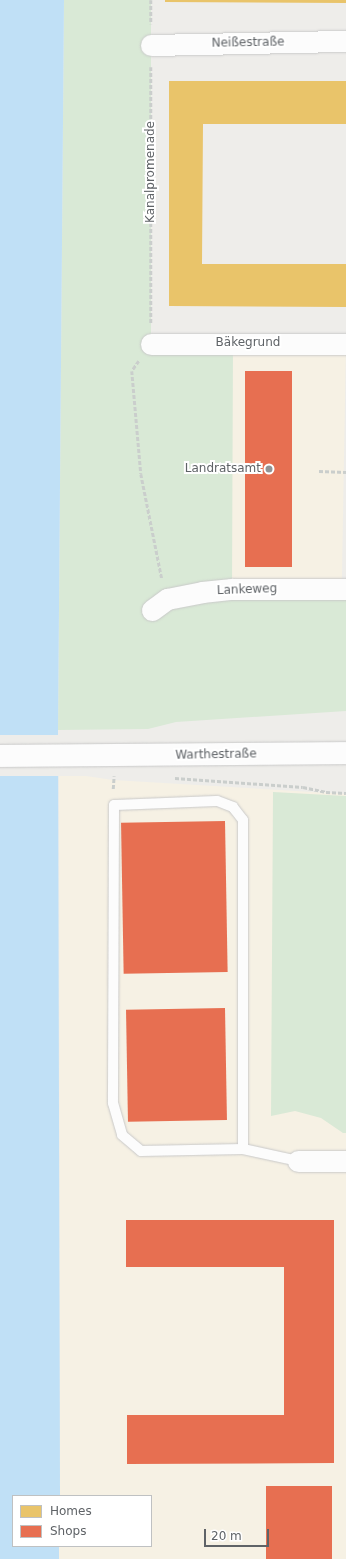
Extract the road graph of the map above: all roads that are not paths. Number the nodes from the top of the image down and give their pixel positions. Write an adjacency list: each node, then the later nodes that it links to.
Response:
1 (346, 42): 2 (street, Neißestraße)
2 (151, 46)
3 (151, 344): 4 (street, Bäkegrund)
4 (346, 344)
5 (346, 589): 6 (street, Lankeweg)
6 (152, 610)
7 (346, 753): 8 (street, Warthestraße)
8 (0, 756)
9 (243, 1149): 9 (lane); 10 (lane)
10 (298, 1161): 11 (street)
11 (346, 1161)

